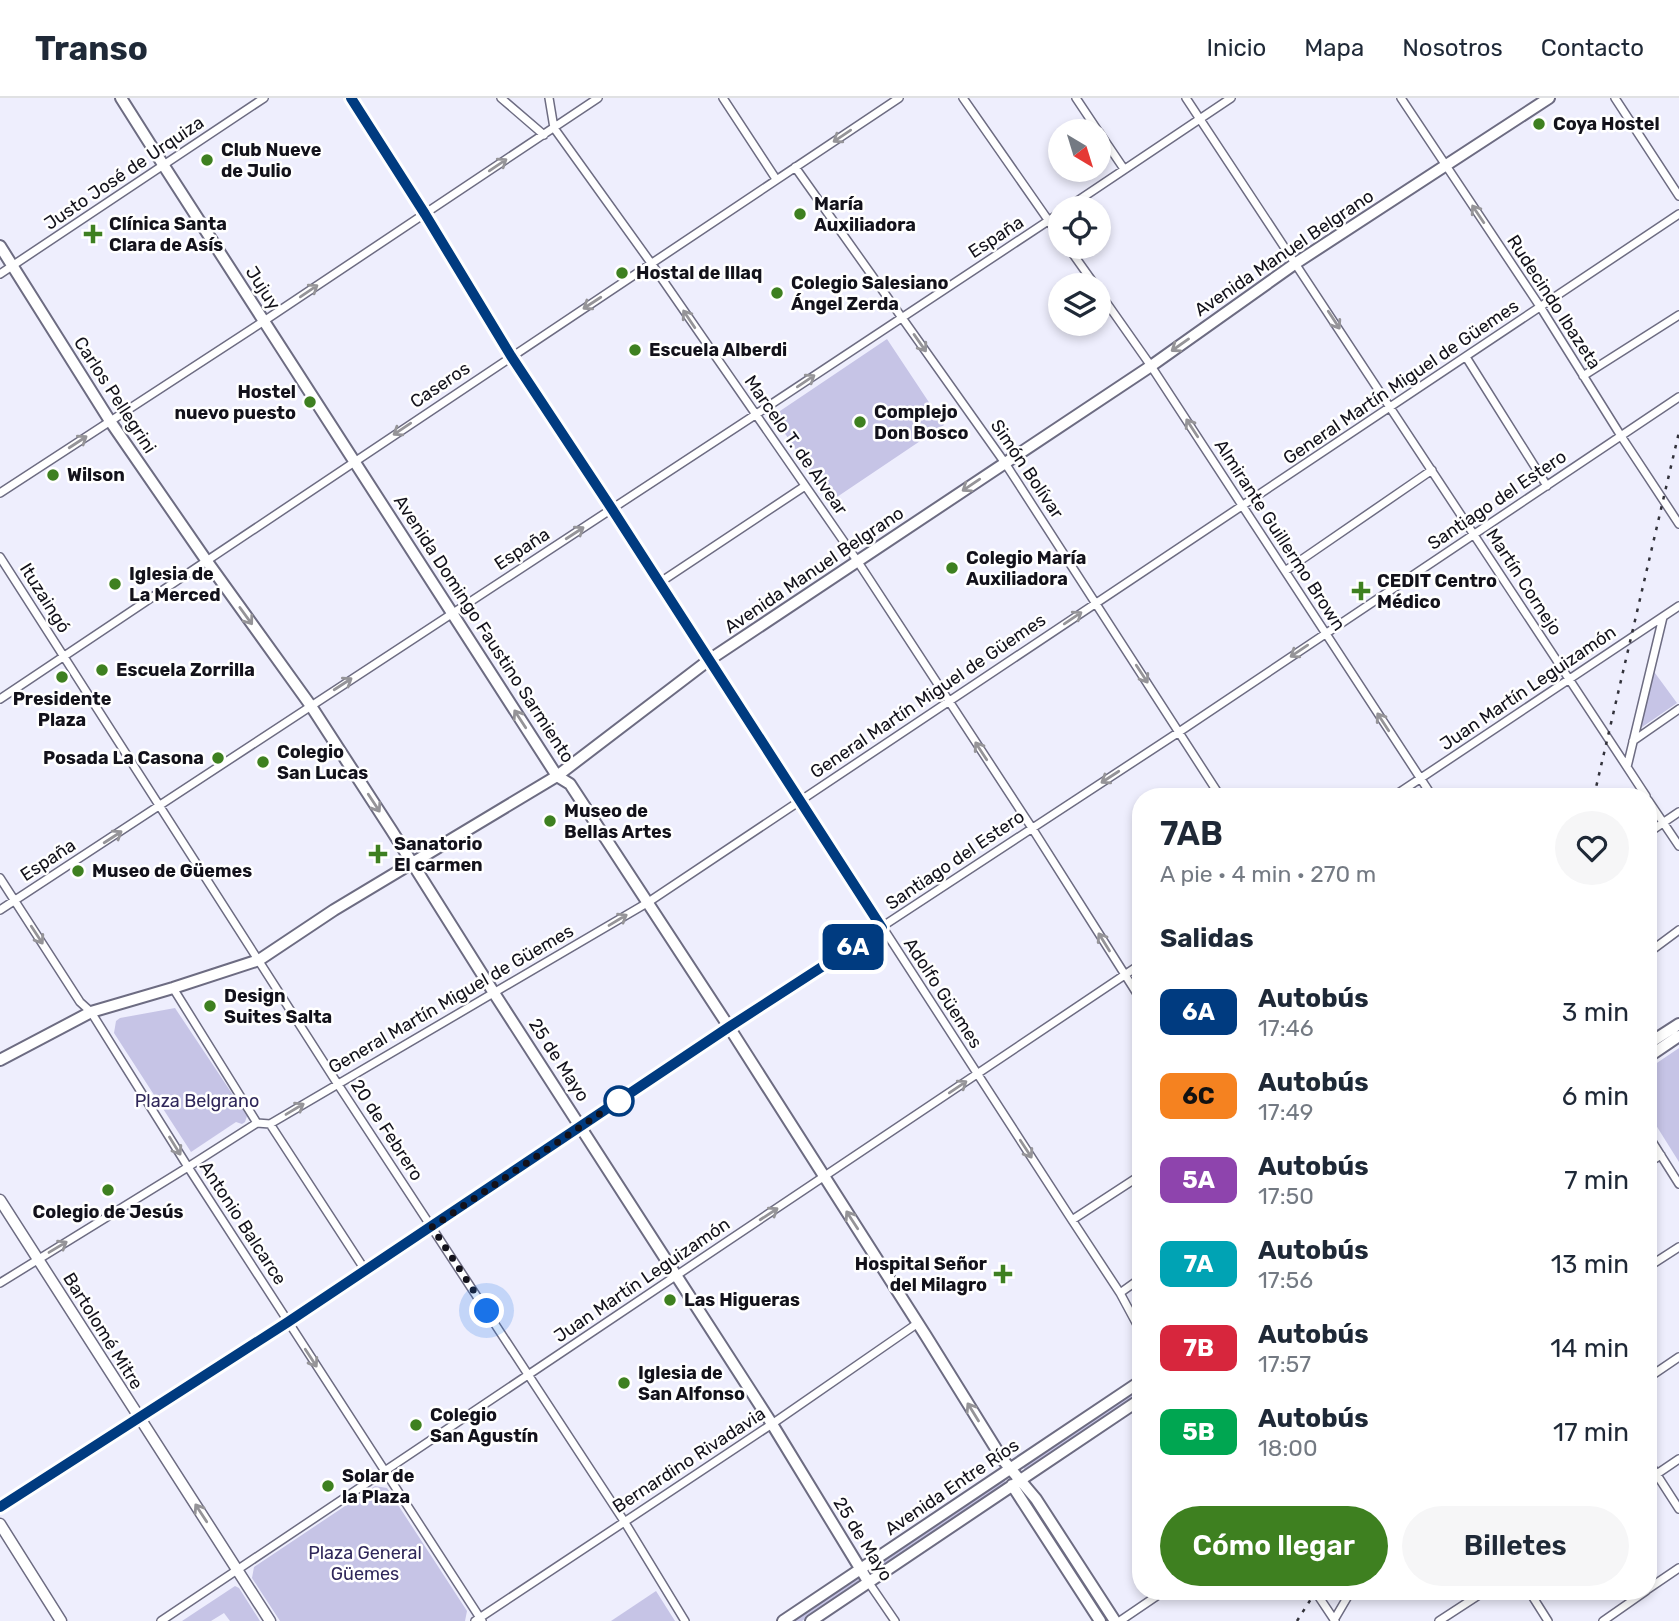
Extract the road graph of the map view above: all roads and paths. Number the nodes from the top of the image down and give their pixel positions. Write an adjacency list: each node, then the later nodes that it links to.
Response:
1 (121, 98): 21 (main road, Jujuy)
2 (264, 98): 21 (street, Justo José de Urquiza)
3 (352, 98): 28 (street, Adolfo Güemes)
4 (500, 98): 19 (street)
5 (549, 98): 18 (street)
6 (598, 98): 18 (street)
7 (723, 98): 25 (street)
8 (899, 98): 23 (street, Caseros, one-way to 23)
9 (963, 98): 30 (street)
10 (1076, 98): 17 (street)
11 (1186, 98): 16 (street, Martín Cornejo)
12 (1231, 98): 16 (street)
13 (1401, 98): 22 (street, Rudecindo Ibazeta)
14 (1549, 98): 22 (main road, Avenida Manuel Belgrano)
15 (1615, 98): 27 (street)
16 (1199, 118): 24 (street); 34 (street, Martín Cornejo)
17 (1090, 119)
18 (554, 128): 19 (street); 33 (street, Marcelo T. de Alvear)
19 (544, 135): 28 (street, one-way to 19)
20 (1111, 150): 24 (street)
21 (164, 166): 35 (street, Justo José de Urquiza); 41 (main road, Jujuy)
22 (1446, 166): 34 (main road, Avenida Manuel Belgrano); 37 (street, Rudecindo Ibazeta, one-way to 22)
23 (795, 167): 25 (street, Caseros); 40 (street, Simón Bolívar)
24 (1124, 169): 26 (street)
25 (776, 179): 33 (street, Caseros)
26 (1085, 196)
27 (1679, 196)
28 (425, 214): 41 (street, one-way to 28); 42 (street, Adolfo Güemes)
29 (1679, 214): 37 (street, General Martín Miguel de Güemes)
30 (1048, 219)
31 (1048, 221): 40 (street, España)
32 (0, 246): 35 (main road, Carlos Pellegrini)
33 (652, 263): 42 (street, Caseros, one-way to 42); 48 (street, Marcelo T. de Alvear, one-way to 33)
34 (1296, 263): 44 (main road, Avenida Manuel Belgrano, one-way to 44); 47 (street, Martín Cornejo, one-way to 47)
35 (13, 266): 36 (street, Justo José de Urquiza); 49 (main road, Carlos Pellegrini)
36 (0, 274)
37 (1541, 308): 43 (street, General Martín Miguel de Güemes); 45 (street, Rudecindo Ibazeta)
38 (1111, 309): 44 (street, Almirante Guillermo Brown)
39 (1679, 315): 45 (street)
40 (902, 317): 48 (street, España, one-way to 40); 52 (street, Simón Bolívar, one-way to 52)
41 (264, 321): 49 (street); 51 (main road, Jujuy)
42 (511, 356): 51 (street, Caseros, one-way to 51); 58 (street, Adolfo Güemes)
43 (1466, 357): 47 (street, General Martín Miguel de Güemes); 55 (street)
44 (1151, 366): 52 (main road, Avenida Manuel Belgrano); 57 (street, Almirante Guillermo Brown, one-way to 44)
45 (1583, 376): 50 (street, Rudecindo Ibazeta)
46 (1679, 397): 50 (street, Santiago del Estero)
47 (1391, 407): 53 (street, Martín Cornejo); 57 (street, General Martín Miguel de Güemes)
48 (755, 415): 54 (street, Marcelo T. de Alvear); 58 (street, España)
49 (110, 421): 56 (street, one-way to 49); 62 (main road, Carlos Pellegrini)
50 (1621, 436): 55 (street, Santiago del Estero); 59 (street, Rudecindo Ibazeta)
51 (354, 462): 62 (street, Caseros); 68 (main road, Avenida Domingo Faustino Sarmiento)
52 (1005, 463): 63 (main road, Avenida Manuel Belgrano, one-way to 63); 66 (street, Simón Bolívar)
53 (1432, 470): 60 (street, Martín Cornejo); 64 (street)
54 (805, 486): 63 (street, Marcelo T. de Alvear); 65 (street)
55 (1547, 486): 60 (street, Santiago del Estero)
56 (0, 493)
57 (1242, 506): 64 (street, Almirante Guillermo Brown); 66 (street, General Martín Miguel de Güemes)
58 (612, 509): 65 (street, Adolfo Güemes); 68 (street, España, one-way to 58)
59 (1679, 524)
60 (1474, 534): 70 (street, Santiago del Estero); 73 (street, Martín Cornejo)
61 (0, 557): 71 (street, Ituzaingó)
62 (206, 560): 71 (street, Caseros); 76 (main road, 25 de Mayo, one-way to 76)
63 (858, 562): 72 (main road, Avenida Manuel Belgrano); 75 (street, Marcelo T. de Alvear)
64 (1285, 570): 70 (street, Almirante Guillermo Brown)
65 (659, 583): 72 (street, Adolfo Güemes)
66 (1096, 602): 75 (street, General Martín Miguel de Güemes, one-way to 66); 78 (street, Simón Bolívar, one-way to 78)
67 (1679, 606): 69 (street, Juan Martín Leguizamón)
68 (452, 614): 76 (street, España, one-way to 68); 81 (main road, Avenida Domingo Faustino Sarmiento, one-way to 68)
69 (1663, 617): 73 (street, Juan Martín Leguizamón); 79 (street)
70 (1325, 634): 78 (street, Santiago del Estero, one-way to 78); 82 (street, Almirante Guillermo Brown, one-way to 70)
71 (63, 656): 74 (street, Caseros); 88 (street, 20 de Febrero)
72 (709, 660): 81 (main road, Avenida Manuel Belgrano); 87 (street, Adolfo Güemes)
73 (1569, 679): 80 (street, Martín Cornejo); 82 (street, Juan Martín Leguizamón)
74 (0, 699)
75 (949, 702): 87 (street, General Martín Miguel de Güemes); 93 (street, Marcelo T. de Alvear, one-way to 75)
76 (311, 706): 88 (street, España); 95 (main road, 25 de Mayo, one-way to 95)
77 (1679, 709): 79 (street)
78 (1179, 732): 83 (street, Simón Bolívar); 93 (street, Santiago del Estero, one-way to 93)
79 (1632, 741): 80 (street)
80 (1627, 767): 86 (street, Martín Cornejo)
81 (557, 776): 95 (main road, Avenida Manuel Belgrano); 98 (main road, Avenida Domingo Faustino Sarmiento)
82 (1420, 779): 84 (street, Juan Martín Leguizamón); 85 (street, Almirante Guillermo Brown)
83 (1215, 788)
84 (1406, 788)
85 (1426, 788)
86 (1641, 788)
87 (799, 801): 98 (street, General Martín Miguel de Güemes); 100 (street, Adolfo Güemes)
88 (159, 807): 97 (street, España, one-way to 88); 103 (street, 20 de Febrero)
89 (1679, 812): 91 (street)
90 (1657, 813): 91 (street, Martín Cornejo)
91 (1664, 823): 92 (street); 94 (street, Martín Cornejo)
92 (1657, 827)
93 (1032, 828): 100 (street, Santiago del Estero); 105 (street, Marcelo T. de Alvear, one-way to 93)
94 (1679, 846)
95 (412, 862): 103 (main road, Avenida Manuel Belgrano); 108 (main road, 25 de Mayo)
96 (0, 878): 97 (street, Antonio Balcarce)
97 (14, 900): 99 (street, España); 109 (street, Antonio Balcarce, one-way to 109)
98 (647, 902): 108 (street, General Martín Miguel de Güemes, one-way to 98); 111 (main road, Avenida Domingo Faustino Sarmiento)
99 (0, 910)
100 (882, 928): 111 (street, Santiago del Estero); 116 (street, Adolfo Güemes)
101 (1679, 930): 102 (street)
102 (1657, 946)
103 (259, 960): 107 (main road, Avenida Manuel Belgrano); 117 (street, 20 de Febrero)
104 (1132, 970): 105 (street, Juan Martín Leguizamón)
105 (1125, 975): 106 (street, Marcelo T. de Alvear); 116 (street, Juan Martín Leguizamón)
106 (1132, 986)
107 (173, 988): 109 (main road, Avenida Manuel Belgrano); 118 (street)
108 (494, 993): 117 (street, General Martín Miguel de Güemes); 120 (main road, 25 de Mayo)
109 (91, 1012): 115 (main road, Avenida Manuel Belgrano); 124 (street, Antonio Balcarce, one-way to 124)
110 (1679, 1024): 113 (main road)
111 (729, 1027): 120 (street, Santiago del Estero); 125 (main road, Avenida Domingo Faustino Sarmiento)
112 (1679, 1036): 114 (main road)
113 (1657, 1038)
114 (1657, 1051)
115 (0, 1060)
116 (977, 1075): 125 (street, Juan Martín Leguizamón, one-way to 116); 129 (street, Adolfo Güemes, one-way to 129)
117 (337, 1083): 119 (street, General Martín Miguel de Güemes, one-way to 117); 130 (street, 20 de Febrero)
118 (257, 1123): 119 (street); 124 (street)
119 (270, 1124): 134 (street)
120 (581, 1127): 130 (street, Santiago del Estero); 135 (main road, 25 de Mayo)
121 (1657, 1149): 122 (street)
122 (1661, 1155): 123 (street); 127 (street)
123 (1657, 1157)
124 (188, 1167): 132 (street, one-way to 124); 140 (street, Antonio Balcarce)
125 (825, 1177): 135 (street, Juan Martín Leguizamón, one-way to 125); 141 (main road, Avenida Domingo Faustino Sarmiento, one-way to 125)
126 (1132, 1181): 129 (street)
127 (1679, 1184)
128 (0, 1200): 132 (street, Bartolomé Mitre)
129 (1072, 1220): 138 (street, Adolfo Güemes)
130 (432, 1227): 134 (street, Santiago del Estero); 144 (street, 20 de Febrero)
131 (1679, 1247): 133 (street)
132 (38, 1259): 136 (street); 147 (street, Bartolomé Mitre)
133 (1657, 1261)
134 (365, 1270): 140 (street, Santiago del Estero)
135 (676, 1276): 144 (street, Juan Martín Leguizamón); 148 (main road, 25 de Mayo)
136 (0, 1283)
137 (1132, 1284): 138 (street)
138 (1119, 1293): 139 (street, Adolfo Güemes)
139 (1132, 1316)
140 (288, 1322): 147 (street, Santiago del Estero); 151 (street, Antonio Balcarce, one-way to 151)
141 (918, 1323): 148 (street, Bernardino Rivadavia); 150 (main road, Avenida Domingo Faustino Sarmiento, one-way to 141)
142 (1679, 1357): 143 (street)
143 (1657, 1372)
144 (529, 1374): 151 (street, Juan Martín Leguizamón); 156 (street, 20 de Febrero)
145 (1132, 1387): 150 (main road, Avenida Entre Ríos)
146 (1132, 1405): 153 (main road, Avenida Entre Ríos)
147 (139, 1418): 154 (street, Santiago del Estero); 160 (street, Bartolomé Mitre, one-way to 147)
148 (772, 1424): 156 (street, Bernardino Rivadavia); 159 (main road, 25 de Mayo)
149 (1679, 1460): 152 (street)
150 (1009, 1470): 153 (main road, Avenida Domingo Faustino Sarmiento); 159 (main road, Avenida Entre Ríos)
151 (385, 1471): 160 (street, Juan Martín Leguizamón); 169 (street, Antonio Balcarce)
152 (1657, 1474): 155 (street)
153 (1016, 1483): 161 (main road, Avenida Entre Ríos); 178 (main road, Avenida Domingo Faustino Sarmiento); 179 (main road, Avenida Domingo Faustino Sarmiento)
154 (0, 1507)
155 (1679, 1508)
156 (624, 1521): 169 (street, Bernardino Rivadavia); 174 (street, 20 de Febrero)
157 (0, 1524): 171 (street)
158 (1679, 1568): 162 (street)
159 (860, 1569): 161 (main road, 25 de Mayo); 175 (main road, Avenida Entre Ríos)
160 (238, 1571): 172 (street, Juan Martín Leguizamón); 173 (street, Bartolomé Mitre)
161 (869, 1583): 176 (main road, Avenida Entre Ríos); 177 (street, 25 de Mayo)
162 (1657, 1583)
163 (1150, 1600): 179 (street)
164 (1321, 1600): 170 (street)
165 (1346, 1600): 170 (street)
166 (1471, 1600): 180 (street)
167 (1535, 1600): 181 (street)
168 (1633, 1600): 182 (street)
169 (479, 1620)
170 (1335, 1620)
171 (61, 1621)
172 (161, 1621)
173 (270, 1621)
174 (684, 1621)
175 (783, 1621)
176 (811, 1621)
177 (895, 1621)
178 (1100, 1621)
179 (1118, 1621)
180 (1439, 1621)
181 (1548, 1621)
182 (1603, 1621)

